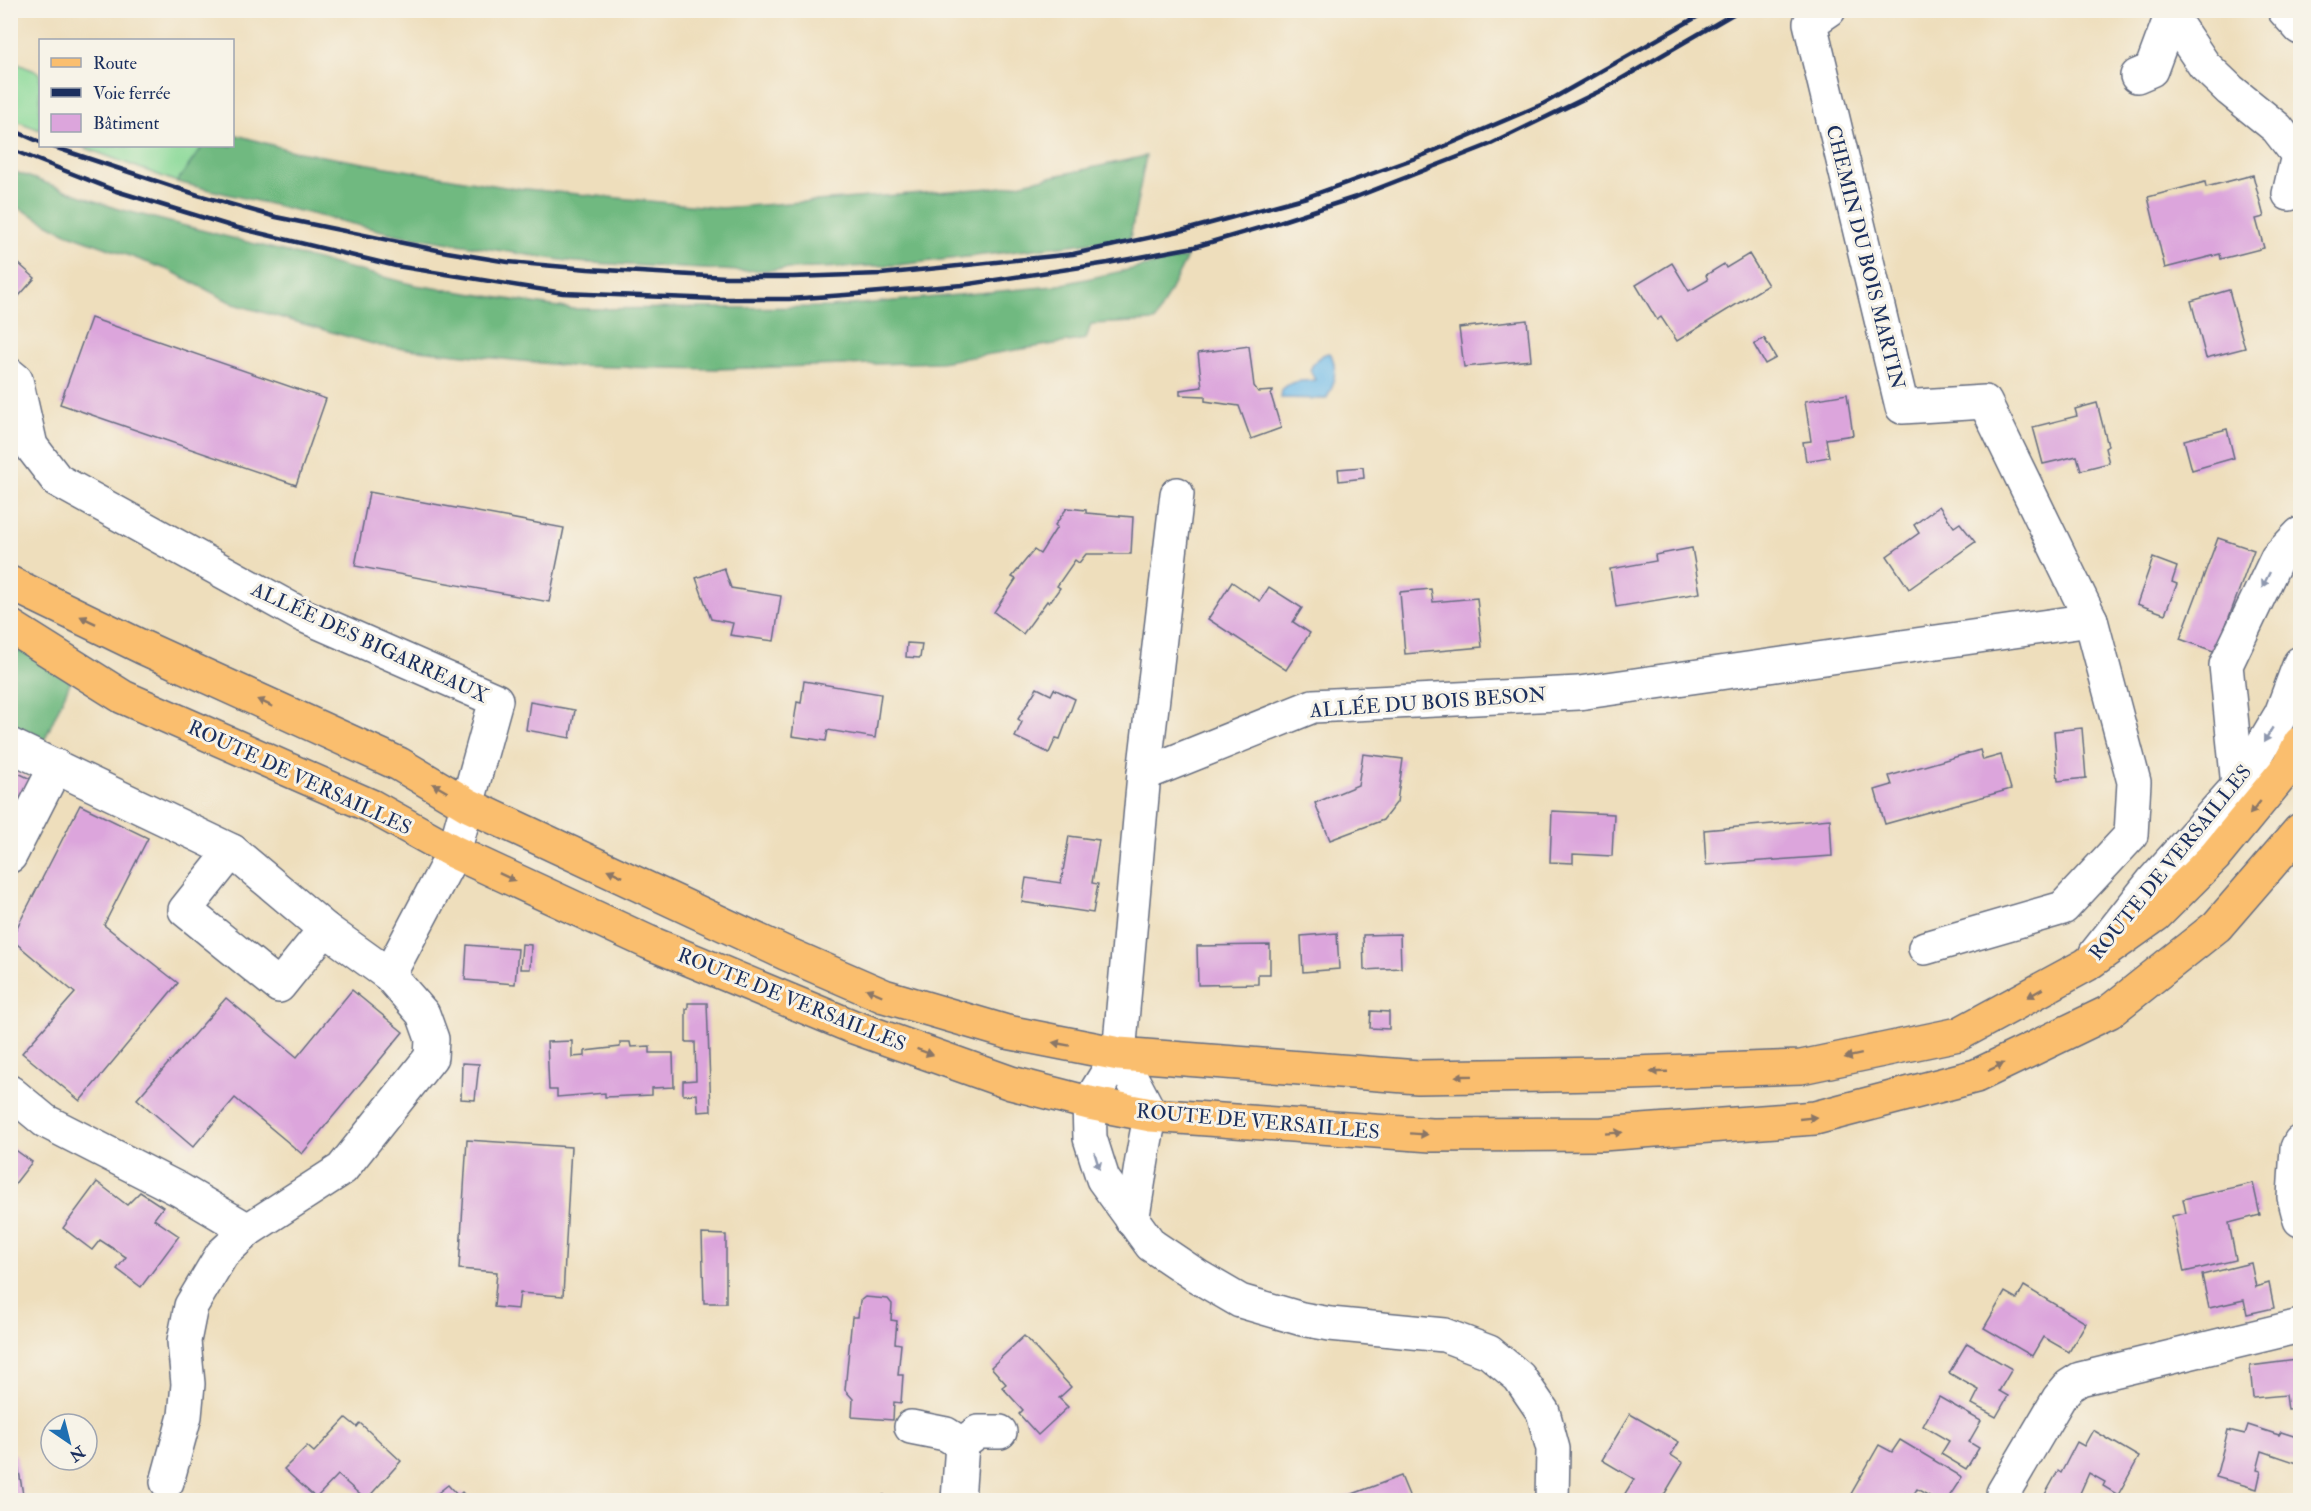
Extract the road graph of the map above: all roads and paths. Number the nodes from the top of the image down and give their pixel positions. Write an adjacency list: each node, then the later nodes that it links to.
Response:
1 (1829, 10): 11 (street, CHEMIN DU BOIS MARTIN)
2 (2284, 10): 4 (street)
3 (2170, 13): 5 (street); 6 (street)
4 (2301, 28)
5 (2137, 76)
6 (2289, 194)
7 (10, 375): 19 (street, ALLÉE DES BIGARREAUX)
8 (1177, 494): 17 (street)
9 (2301, 534): 18 (street, one-way to 18)
10 (10, 583): 19 (main road, ROUTE DE VERSAILLES, one-way to 10)
11 (2091, 620): 17 (street, ALLÉE DU BOIS BESON); 25 (street, CHEMIN DU BOIS MARTIN)
12 (10, 626): 22 (main road, ROUTE DE VERSAILLES)
13 (2301, 663): 18 (street, ROUTE DE VERSAILLES, one-way to 18)
14 (2301, 743): 26 (main road, ROUTE DE VERSAILLES, one-way to 26)
15 (10, 745): 16 (street)
16 (56, 766): 21 (street); 23 (street)
17 (1144, 774): 28 (street)
18 (2238, 786): 26 (street, ROUTE DE VERSAILLES)
19 (468, 804): 22 (street, ALLÉE DES BIGARREAUX); 28 (main road, ROUTE DE VERSAILLES, one-way to 19)
20 (2301, 830): 31 (main road, ROUTE DE VERSAILLES, one-way to 20)
21 (232, 851): 24 (street); 24 (street)
22 (454, 852): 27 (street, ALLÉE DES BIGARREAUX); 30 (main road, ROUTE DE VERSAILLES, one-way to 30)
23 (10, 856)
24 (325, 929): 27 (street)
25 (1925, 948)
26 (2086, 965): 28 (main road, ROUTE DE VERSAILLES, one-way to 28)
27 (389, 975): 35 (street)
28 (1120, 1044): 30 (street); 31 (street)
29 (10, 1092): 35 (street)
30 (1089, 1103): 31 (main road, ROUTE DE VERSAILLES); 33 (street, one-way to 33)
31 (1151, 1115): 33 (street)
32 (2301, 1142): 34 (street)
33 (1132, 1220): 42 (street)
34 (2301, 1220)
35 (248, 1230): 40 (street)
36 (2301, 1326): 43 (street)
37 (911, 1427): 39 (street)
38 (1000, 1432): 39 (street)
39 (962, 1444): 41 (street)
40 (167, 1482)
41 (958, 1500)
42 (1552, 1500)
43 (2004, 1500)

